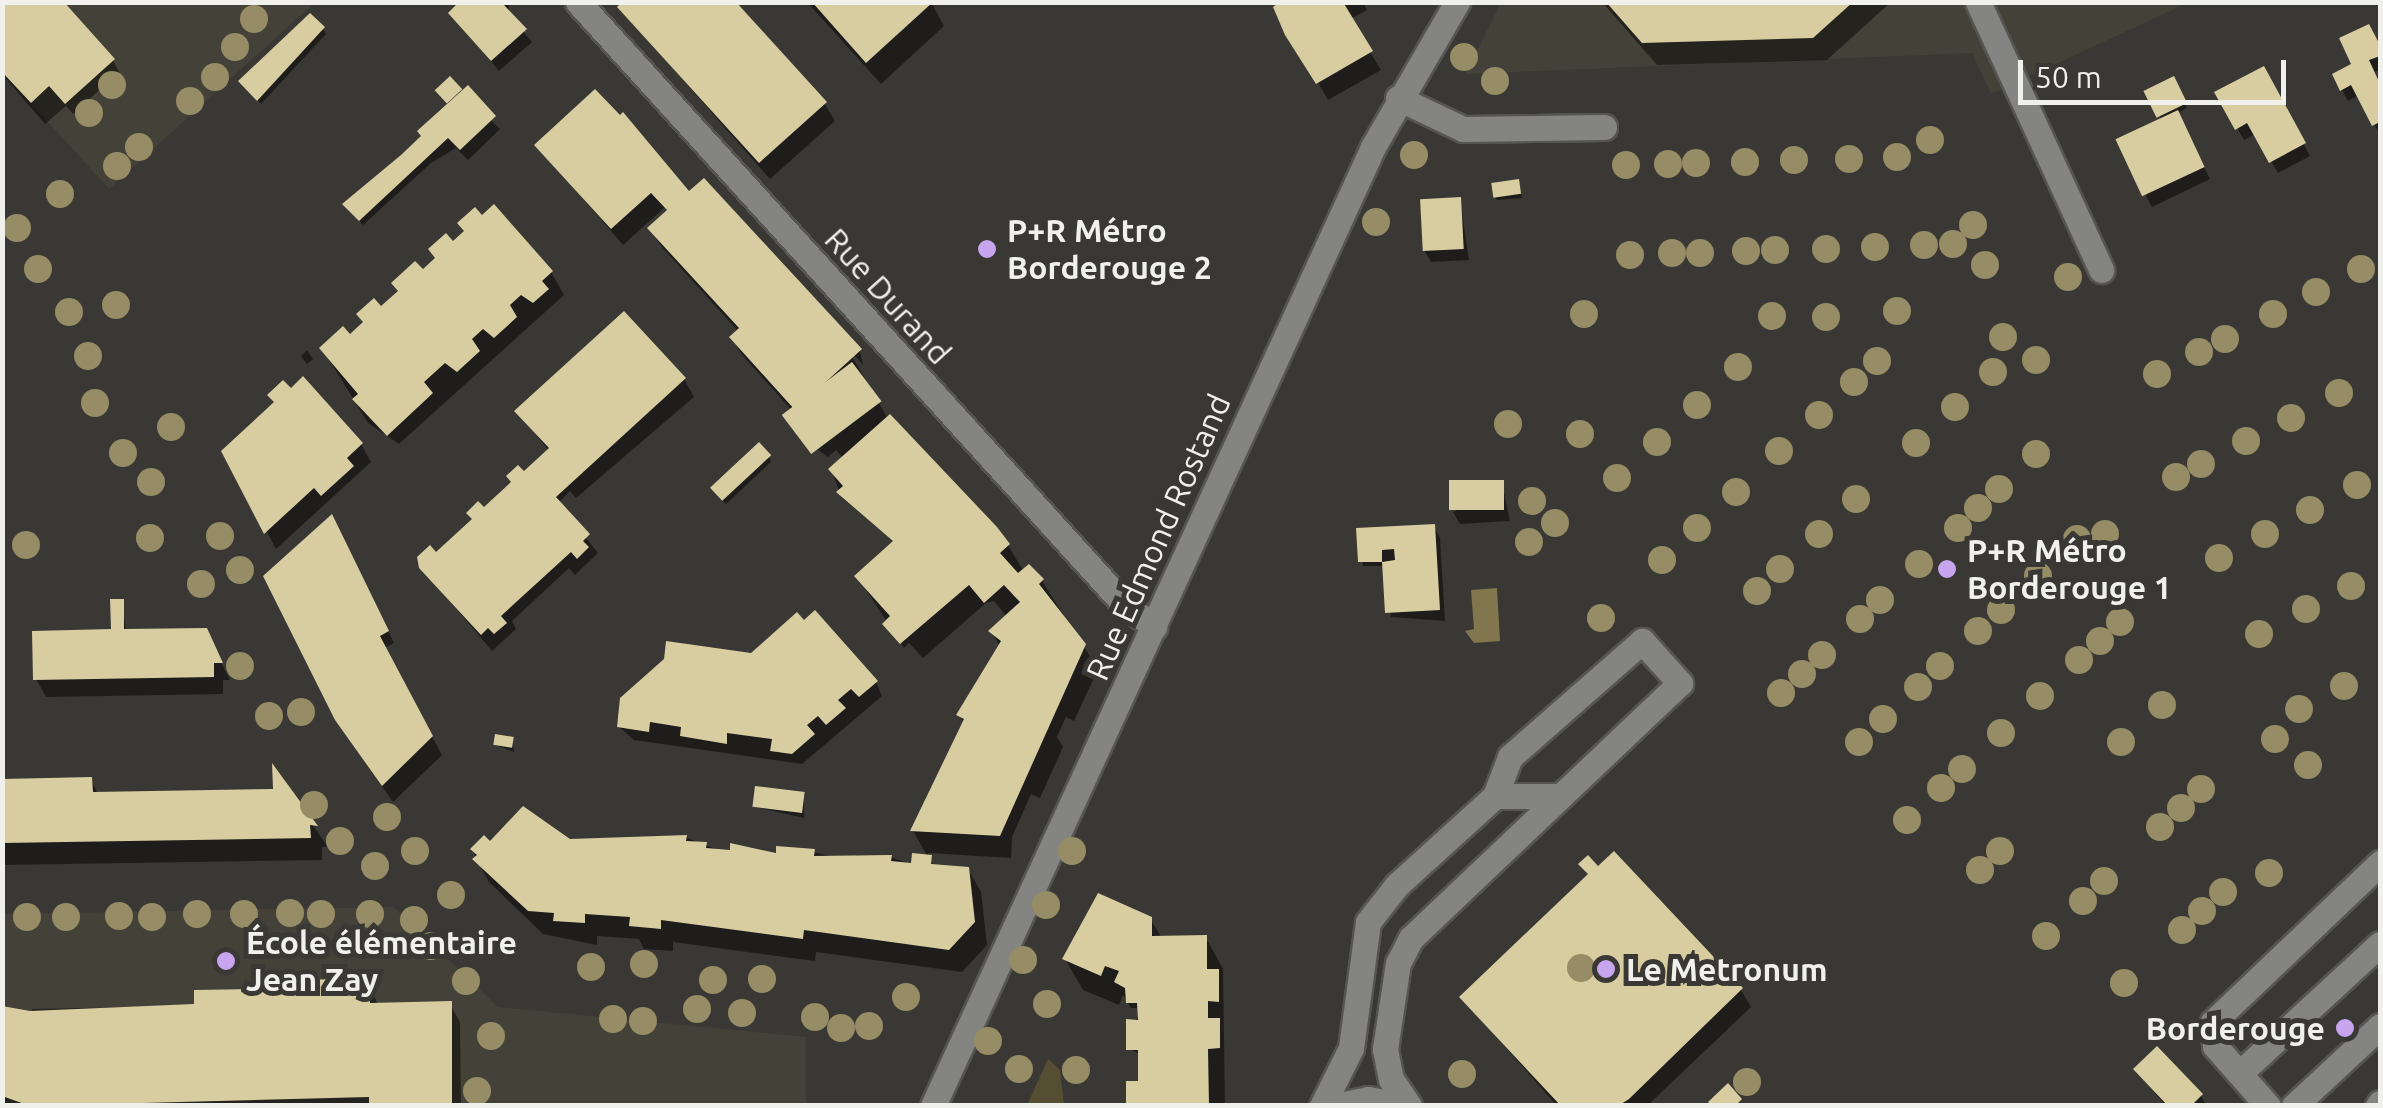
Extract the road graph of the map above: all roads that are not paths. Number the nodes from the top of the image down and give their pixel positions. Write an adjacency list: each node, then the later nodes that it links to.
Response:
1 (578, 2): 7 (street, Rue Durand)
2 (1457, 2): 4 (street, Rue Edmond Rostand)
3 (1978, 2): 6 (street)
4 (1398, 98): 5 (street); 7 (street, Rue Edmond Rostand)
5 (1604, 127)
6 (2101, 270)
7 (1154, 627): 14 (street, Rue Edmond Rostand)
8 (1495, 796): 9 (street); 9 (street); 15 (street)
9 (1561, 796): 17 (street)
10 (2380, 863): 13 (street)
11 (2380, 944): 13 (street)
12 (2380, 1026): 19 (street)
13 (2240, 1073): 18 (street)
14 (933, 1106)
15 (1322, 1106)
16 (1336, 1106): 17 (street)
17 (1408, 1106)
18 (2268, 1106)
19 (2294, 1106)

